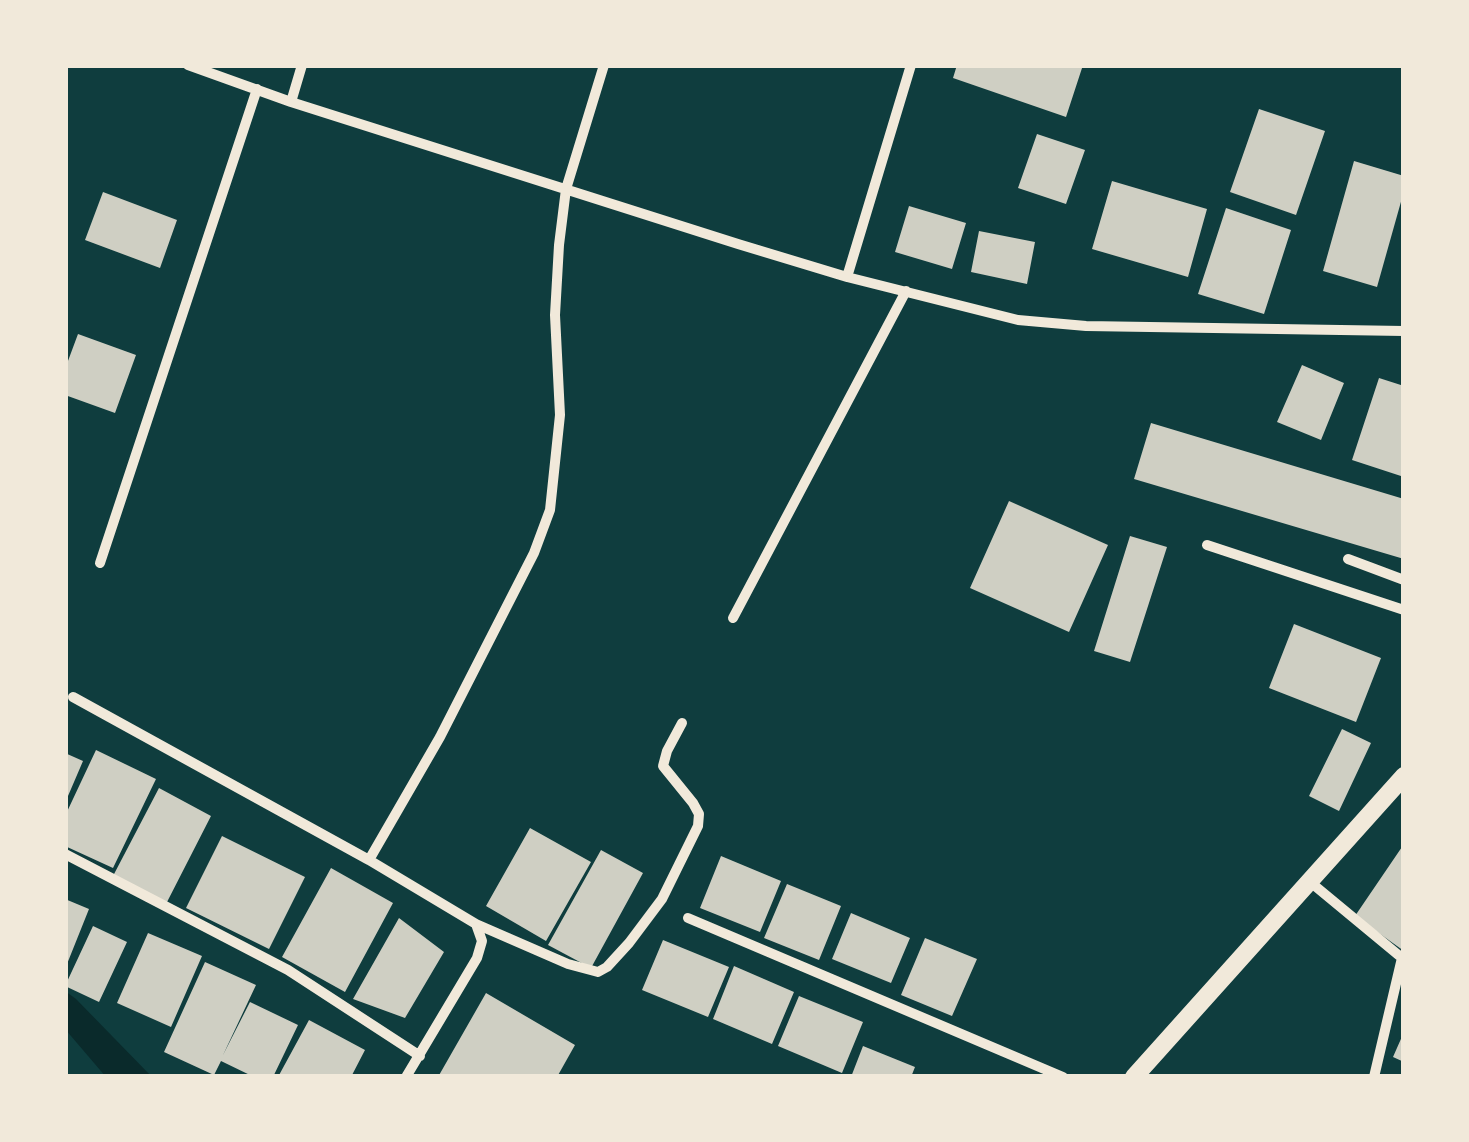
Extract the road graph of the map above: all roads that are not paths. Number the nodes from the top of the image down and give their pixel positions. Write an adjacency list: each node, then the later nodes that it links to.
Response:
1 (188, 65): 5 (street)
2 (302, 65): 6 (street)
3 (604, 65): 7 (street)
4 (911, 65): 8 (street)
5 (257, 89): 6 (street); 13 (street)
6 (291, 102): 7 (street)
7 (566, 189): 8 (street); 21 (street)
8 (847, 277): 9 (street)
9 (906, 291): 10 (street); 16 (street)
10 (1404, 331)
11 (1207, 544): 15 (street)
12 (1348, 559): 14 (street)
13 (100, 563)
14 (1404, 580)
15 (1404, 610)
16 (733, 618)
17 (73, 697): 21 (street)
18 (682, 723): 24 (street)
19 (1404, 776): 22 (street)
20 (65, 854): 26 (street)
21 (370, 860): 24 (street)
22 (1309, 881): 25 (street); 29 (street)
23 (688, 918): 28 (street)
24 (476, 924): 26 (street)
25 (1403, 957): 30 (street)
26 (420, 1056): 27 (street)
27 (406, 1077)
28 (1062, 1077)
29 (1134, 1077)
30 (1374, 1077)

